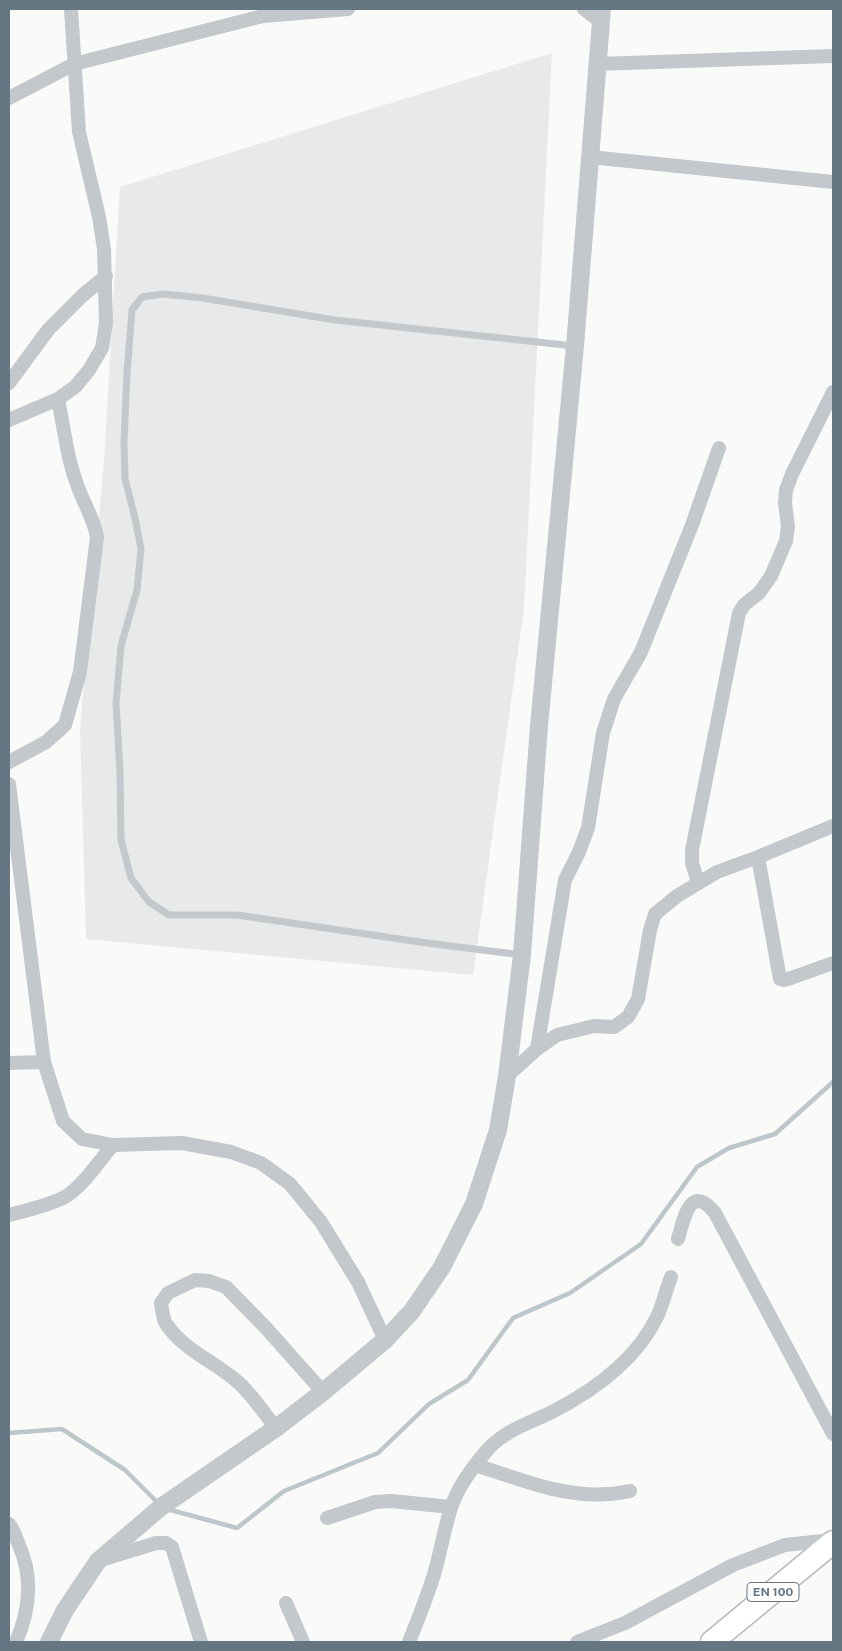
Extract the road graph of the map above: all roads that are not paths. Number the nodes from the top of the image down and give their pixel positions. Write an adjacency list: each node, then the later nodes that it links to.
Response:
1 (71, 9): 6 (street)
2 (348, 9): 6 (street)
3 (584, 9): 4 (street)
4 (601, 15): 7 (street)
5 (833, 56): 7 (street)
6 (74, 64): 8 (street); 11 (street)
7 (598, 64): 9 (street)
8 (9, 98)
9 (590, 157): 10 (street); 12 (street)
10 (833, 182)
11 (106, 276): 13 (street); 15 (street)
12 (575, 346): 23 (street); 23 (lane)
13 (9, 383)
14 (833, 392): 22 (street)
15 (58, 399): 16 (street); 18 (street)
16 (10, 419)
17 (719, 448): 25 (street)
18 (9, 762)
19 (9, 793): 26 (street)
20 (833, 826): 21 (street)
21 (758, 857): 22 (street); 24 (street)
22 (698, 882): 25 (street)
23 (522, 955): 28 (street)
24 (833, 962)
25 (537, 1049): 28 (street)
26 (44, 1062): 27 (street); 29 (street)
27 (9, 1063)
28 (507, 1076): 33 (street)
29 (113, 1145): 30 (street); 33 (street)
30 (9, 1215)
31 (678, 1240): 36 (street)
32 (671, 1277): 37 (street)
33 (386, 1340): 34 (street)
34 (323, 1392): 35 (street); 35 (street)
35 (276, 1428): 43 (street)
36 (833, 1434)
37 (475, 1465): 38 (street); 39 (street)
38 (630, 1491)
39 (451, 1507): 40 (street); 50 (street)
40 (327, 1518)
41 (9, 1524): 46 (street)
42 (833, 1541): 45 (main road, EN 100); 51 (street)
43 (98, 1561): 47 (street); 48 (street)
44 (286, 1603): 49 (street)
45 (723, 1639)
46 (16, 1642)
47 (49, 1642)
48 (201, 1642)
49 (303, 1642)
50 (409, 1642)
51 (577, 1642)

